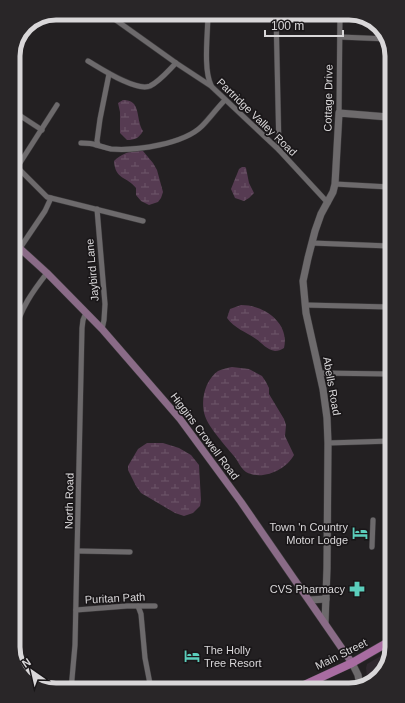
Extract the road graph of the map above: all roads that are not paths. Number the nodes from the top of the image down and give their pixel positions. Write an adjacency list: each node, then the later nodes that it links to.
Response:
1 (116, 20): 8 (street, Partridge Valley Road)
2 (208, 20): 10 (street)
3 (276, 20): 19 (street)
4 (340, 20): 5 (street, Cottage Drive)
5 (340, 37): 6 (street); 13 (street, Cottage Drive)
6 (380, 39)
7 (88, 61): 9 (street)
8 (176, 63): 9 (street); 10 (street, Partridge Valley Road)
9 (109, 74): 18 (street)
10 (211, 86): 11 (street, Partridge Valley Road)
11 (225, 100): 18 (street); 19 (street, Partridge Valley Road)
12 (57, 106): 16 (street)
13 (339, 113): 15 (street); 22 (street, Cottage Drive)
14 (20, 115): 16 (street)
15 (385, 117)
16 (42, 130): 20 (street)
17 (81, 143): 18 (street)
18 (98, 145)
19 (280, 150): 25 (street, Partridge Valley Road)
20 (20, 163)
21 (20, 173): 24 (street)
22 (335, 184): 23 (street); 25 (street, Abells Road)
23 (385, 187)
24 (51, 198): 26 (street); 28 (street)
25 (328, 202): 29 (street, Abells Road)
26 (97, 208): 27 (street); 37 (street, Jaybird Lane)
27 (143, 221)
28 (20, 243)
29 (312, 243): 30 (street); 33 (street, Abells Road)
30 (385, 246)
31 (20, 249): 32 (main road, Higgins Crowell Road)
32 (47, 273): 35 (main road, Higgins Crowell Road); 36 (street)
33 (305, 305): 34 (street); 38 (street, Abells Road)
34 (385, 307)
35 (86, 313): 37 (main road, Higgins Crowell Road); 44 (street, North Road)
36 (20, 316)
37 (102, 329): 47 (main road, Higgins Crowell Road)
38 (320, 373): 39 (street); 41 (street, Abells Road)
39 (385, 374)
40 (385, 441): 41 (street)
41 (328, 443): 46 (street, Abells Road)
42 (373, 520): 43 (street)
43 (372, 547)
44 (78, 551): 45 (street); 50 (street, North Road)
45 (130, 552)
46 (326, 599): 47 (street); 51 (street, Abells Road)
47 (310, 600): 51 (main road, Higgins Crowell Road)
48 (138, 606): 49 (street, Puritan Path); 50 (street, Puritan Path); 56 (street)
49 (155, 606)
50 (76, 610): 55 (street, North Road)
51 (325, 623): 53 (main road, Higgins Crowell Road)
52 (385, 644): 53 (main road, Main Street)
53 (352, 663): 54 (street); 57 (main road, Main Street)
54 (359, 681)
55 (72, 683)
56 (150, 683)
57 (307, 683)

